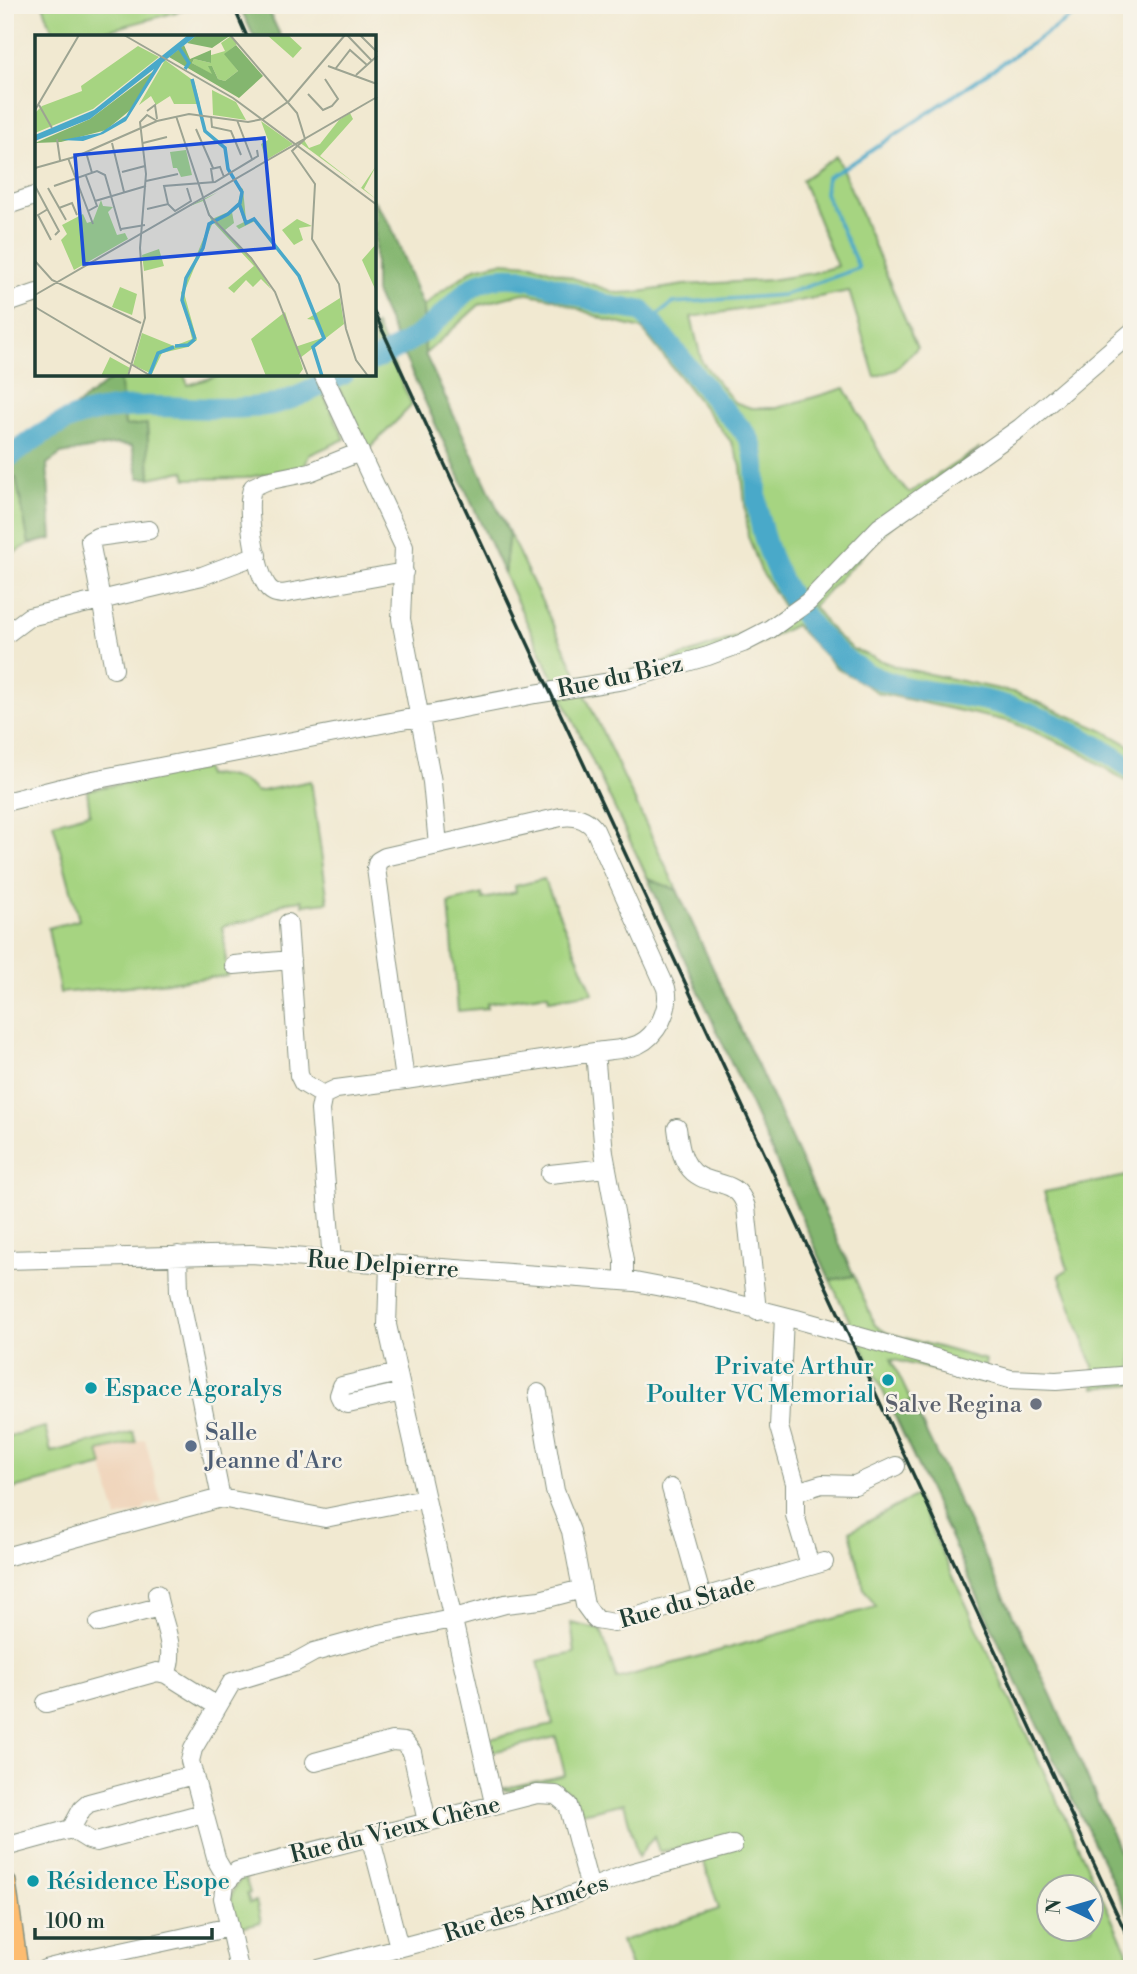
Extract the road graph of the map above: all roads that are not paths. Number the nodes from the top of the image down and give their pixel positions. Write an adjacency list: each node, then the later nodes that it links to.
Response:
1 (35, 196): 2 (street)
2 (5, 206)
3 (35, 294): 4 (street)
4 (5, 304)
5 (1132, 332): 14 (street, Rue du Biez)
6 (327, 382): 7 (street)
7 (360, 452): 9 (street); 10 (street)
8 (149, 530): 11 (street)
9 (257, 555): 10 (street); 11 (street)
10 (404, 572): 14 (street)
11 (100, 600): 12 (street); 13 (street)
12 (5, 635)
13 (114, 669)
14 (420, 718): 15 (street, Rue du Biez); 16 (street)
15 (5, 802)
16 (439, 845): 20 (street); 21 (street)
17 (288, 923): 18 (street)
18 (291, 960): 19 (street); 22 (street)
19 (234, 965)
20 (595, 1052): 21 (street); 24 (street)
21 (405, 1080): 22 (street)
22 (323, 1095): 28 (street)
23 (677, 1128): 31 (street)
24 (606, 1168): 25 (street); 30 (street)
25 (550, 1174)
26 (177, 1255): 27 (street, Rue Delpierre); 28 (street, Rue Delpierre); 40 (street)
27 (5, 1260)
28 (332, 1261): 29 (street, Rue Delpierre)
29 (389, 1265): 30 (street, Rue Delpierre); 33 (street)
30 (624, 1281): 31 (street, Rue Delpierre)
31 (757, 1311): 32 (street, Rue Delpierre)
32 (784, 1317): 34 (street, Rue Delpierre); 39 (street, Rue du Stade)
33 (398, 1373): 35 (street); 35 (street)
34 (1132, 1375)
35 (402, 1392): 41 (street)
36 (538, 1394): 43 (street, Rue du Stade)
37 (896, 1466): 39 (street)
38 (671, 1488): 44 (street)
39 (796, 1492): 44 (street, Rue du Stade)
40 (221, 1498): 41 (street); 42 (street)
41 (425, 1498): 45 (street)
42 (5, 1557)
43 (582, 1589): 44 (street, Rue du Stade); 45 (street)
44 (702, 1598)
45 (451, 1619): 49 (street); 52 (street)
46 (99, 1623): 47 (street)
47 (166, 1674): 48 (street); 49 (street)
48 (47, 1703)
49 (217, 1706): 51 (street)
50 (315, 1762): 54 (street)
51 (193, 1775): 53 (street); 55 (street)
52 (494, 1804): 54 (street, Rue du Vieux Chêne); 61 (street, Rue du Vieux Chêne)
53 (203, 1813): 55 (street); 59 (street)
54 (427, 1822): 56 (street, Rue du Vieux Chêne)
55 (71, 1829): 58 (street)
56 (370, 1836): 59 (street, Rue du Vieux Chêne); 64 (street)
57 (733, 1845): 61 (street, Rue des Armées)
58 (5, 1847)
59 (228, 1880): 63 (street)
60 (5, 1882): 65 (main road)
61 (590, 1888): 64 (street, Rue des Armées)
62 (5, 1926): 65 (main road)
63 (229, 1927): 66 (street); 67 (street)
64 (398, 1947): 68 (street, Rue des Armées)
65 (17, 1969)
66 (45, 1969)
67 (239, 1969)
68 (319, 1969)

